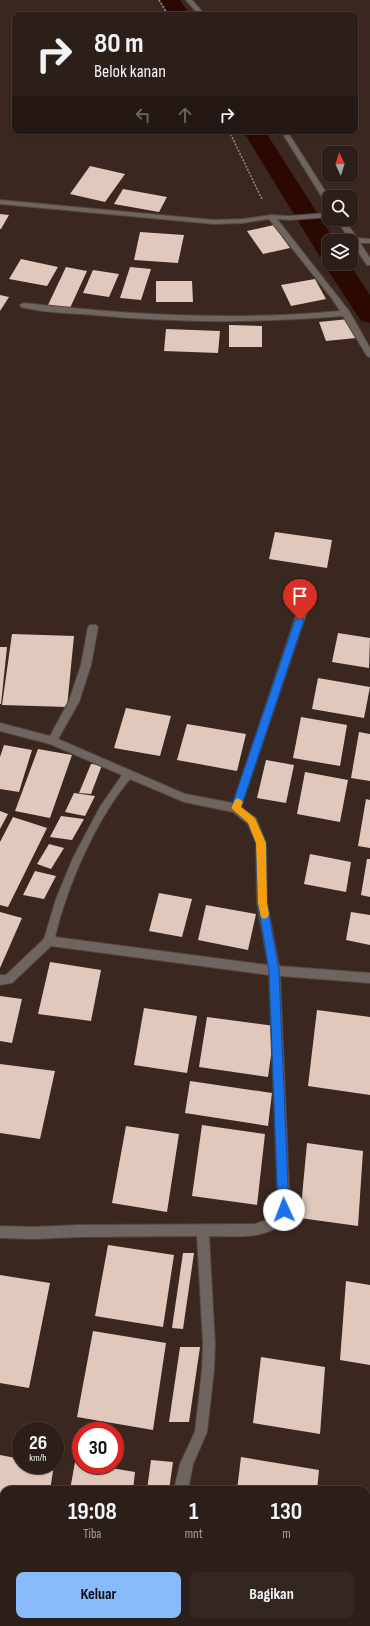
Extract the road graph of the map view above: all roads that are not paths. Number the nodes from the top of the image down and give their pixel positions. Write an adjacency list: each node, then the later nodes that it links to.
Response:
1 (189, 0): 2 (street)
2 (199, 12)
3 (286, 134): 4 (street)
4 (322, 191)
5 (0, 202): 7 (street)
6 (322, 215): 7 (street)
7 (271, 217): 13 (street)
8 (358, 240): 9 (street)
9 (370, 241)
10 (358, 245): 11 (street)
11 (370, 263)
12 (24, 305): 13 (street)
13 (346, 313): 14 (street)
14 (370, 354)
15 (304, 606): 20 (street)
16 (93, 627): 18 (street)
17 (0, 727): 18 (street)
18 (52, 740): 19 (street)
19 (128, 775): 20 (street); 21 (street)
20 (236, 808): 22 (street)
21 (49, 941): 22 (street); 24 (street)
22 (274, 971): 23 (street); 25 (street)
23 (370, 978)
24 (0, 980)
25 (203, 1231): 26 (street); 27 (street)
26 (0, 1232)
27 (182, 1486)

